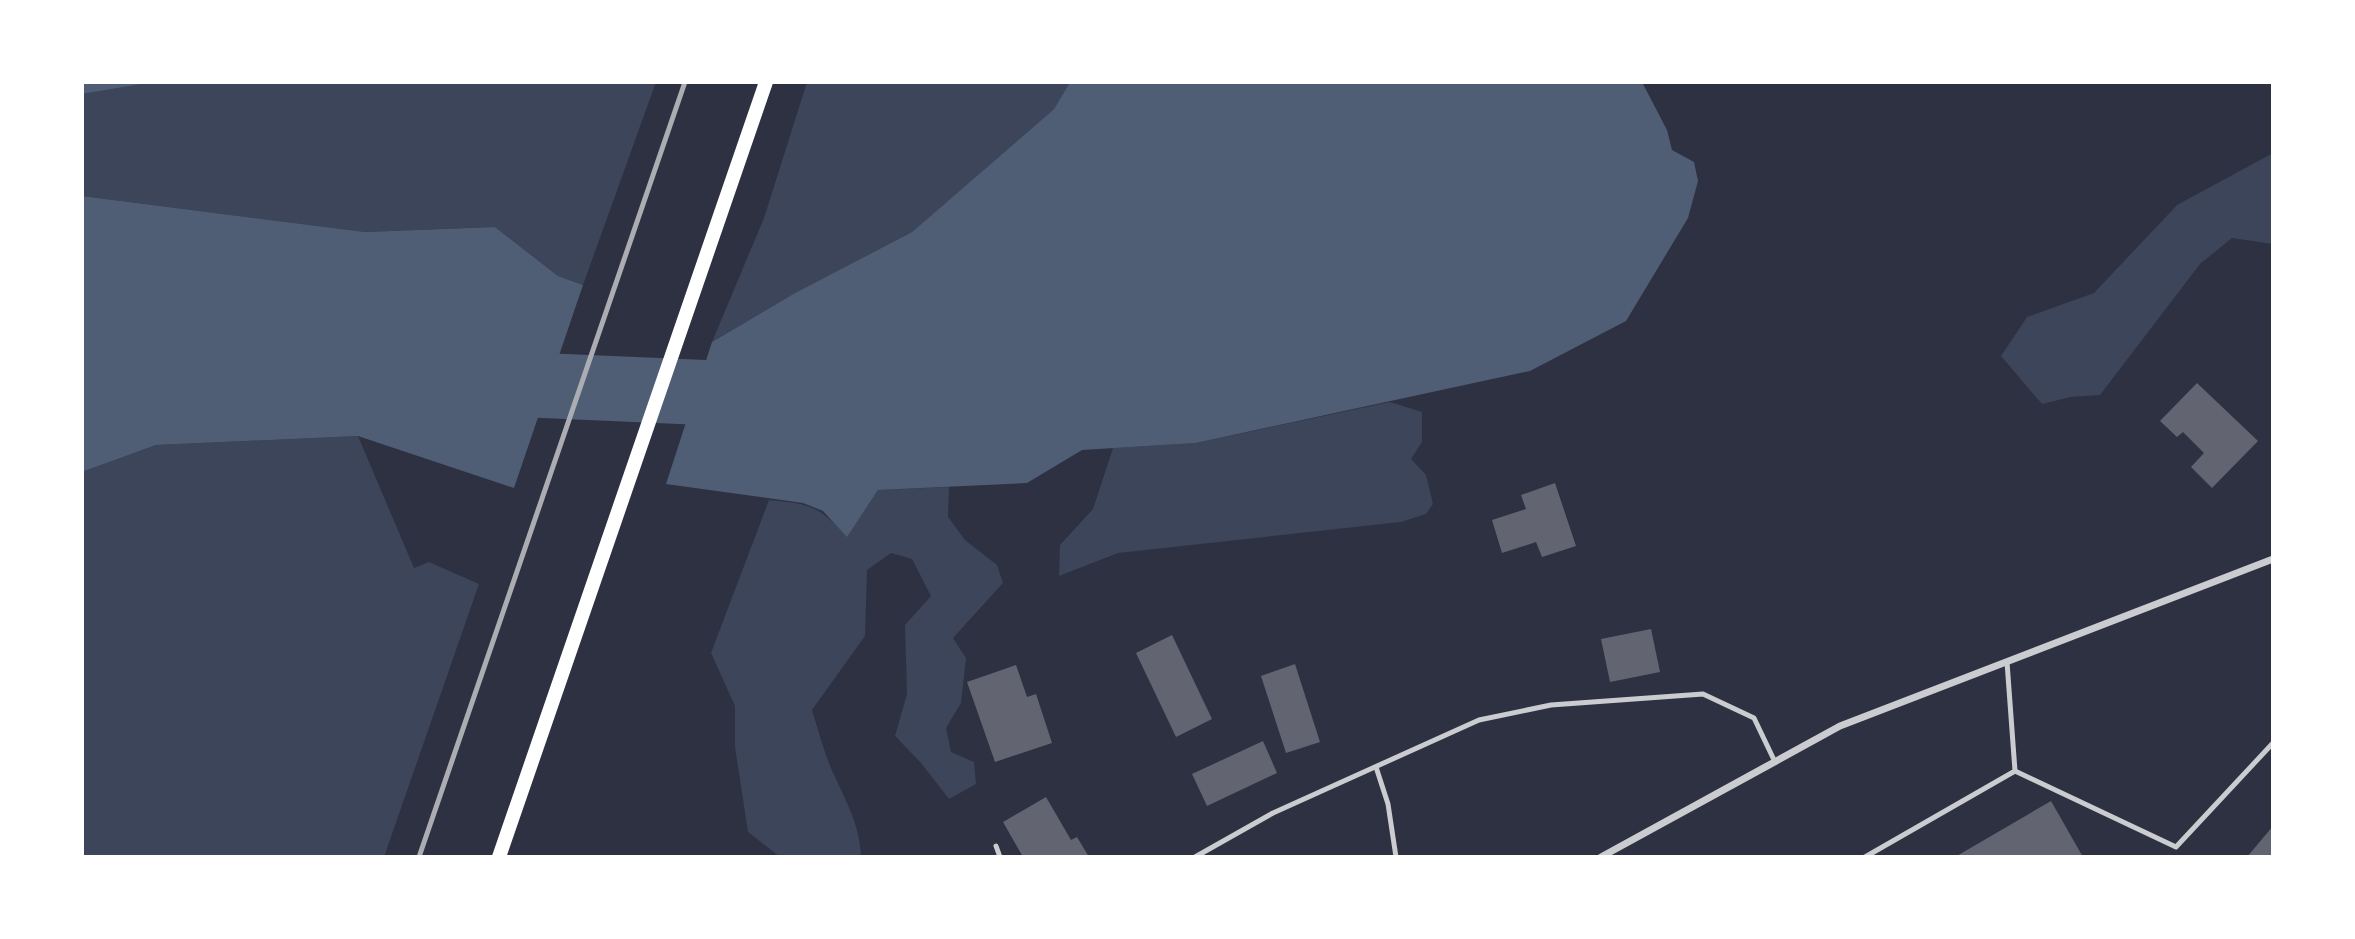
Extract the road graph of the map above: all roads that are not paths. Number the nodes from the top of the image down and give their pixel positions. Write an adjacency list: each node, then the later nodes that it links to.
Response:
1 (766, 82): 9 (main road)
2 (2273, 559): 3 (street)
3 (2007, 662): 5 (street); 7 (lane)
4 (2273, 743): 7 (lane)
5 (1775, 762): 6 (lane); 13 (street)
6 (1376, 767): 11 (lane); 12 (lane)
7 (2015, 771): 14 (lane)
8 (996, 846): 10 (lane)
9 (499, 857)
10 (1000, 857)
11 (1195, 857)
12 (1396, 857)
13 (1601, 857)
14 (1865, 857)

